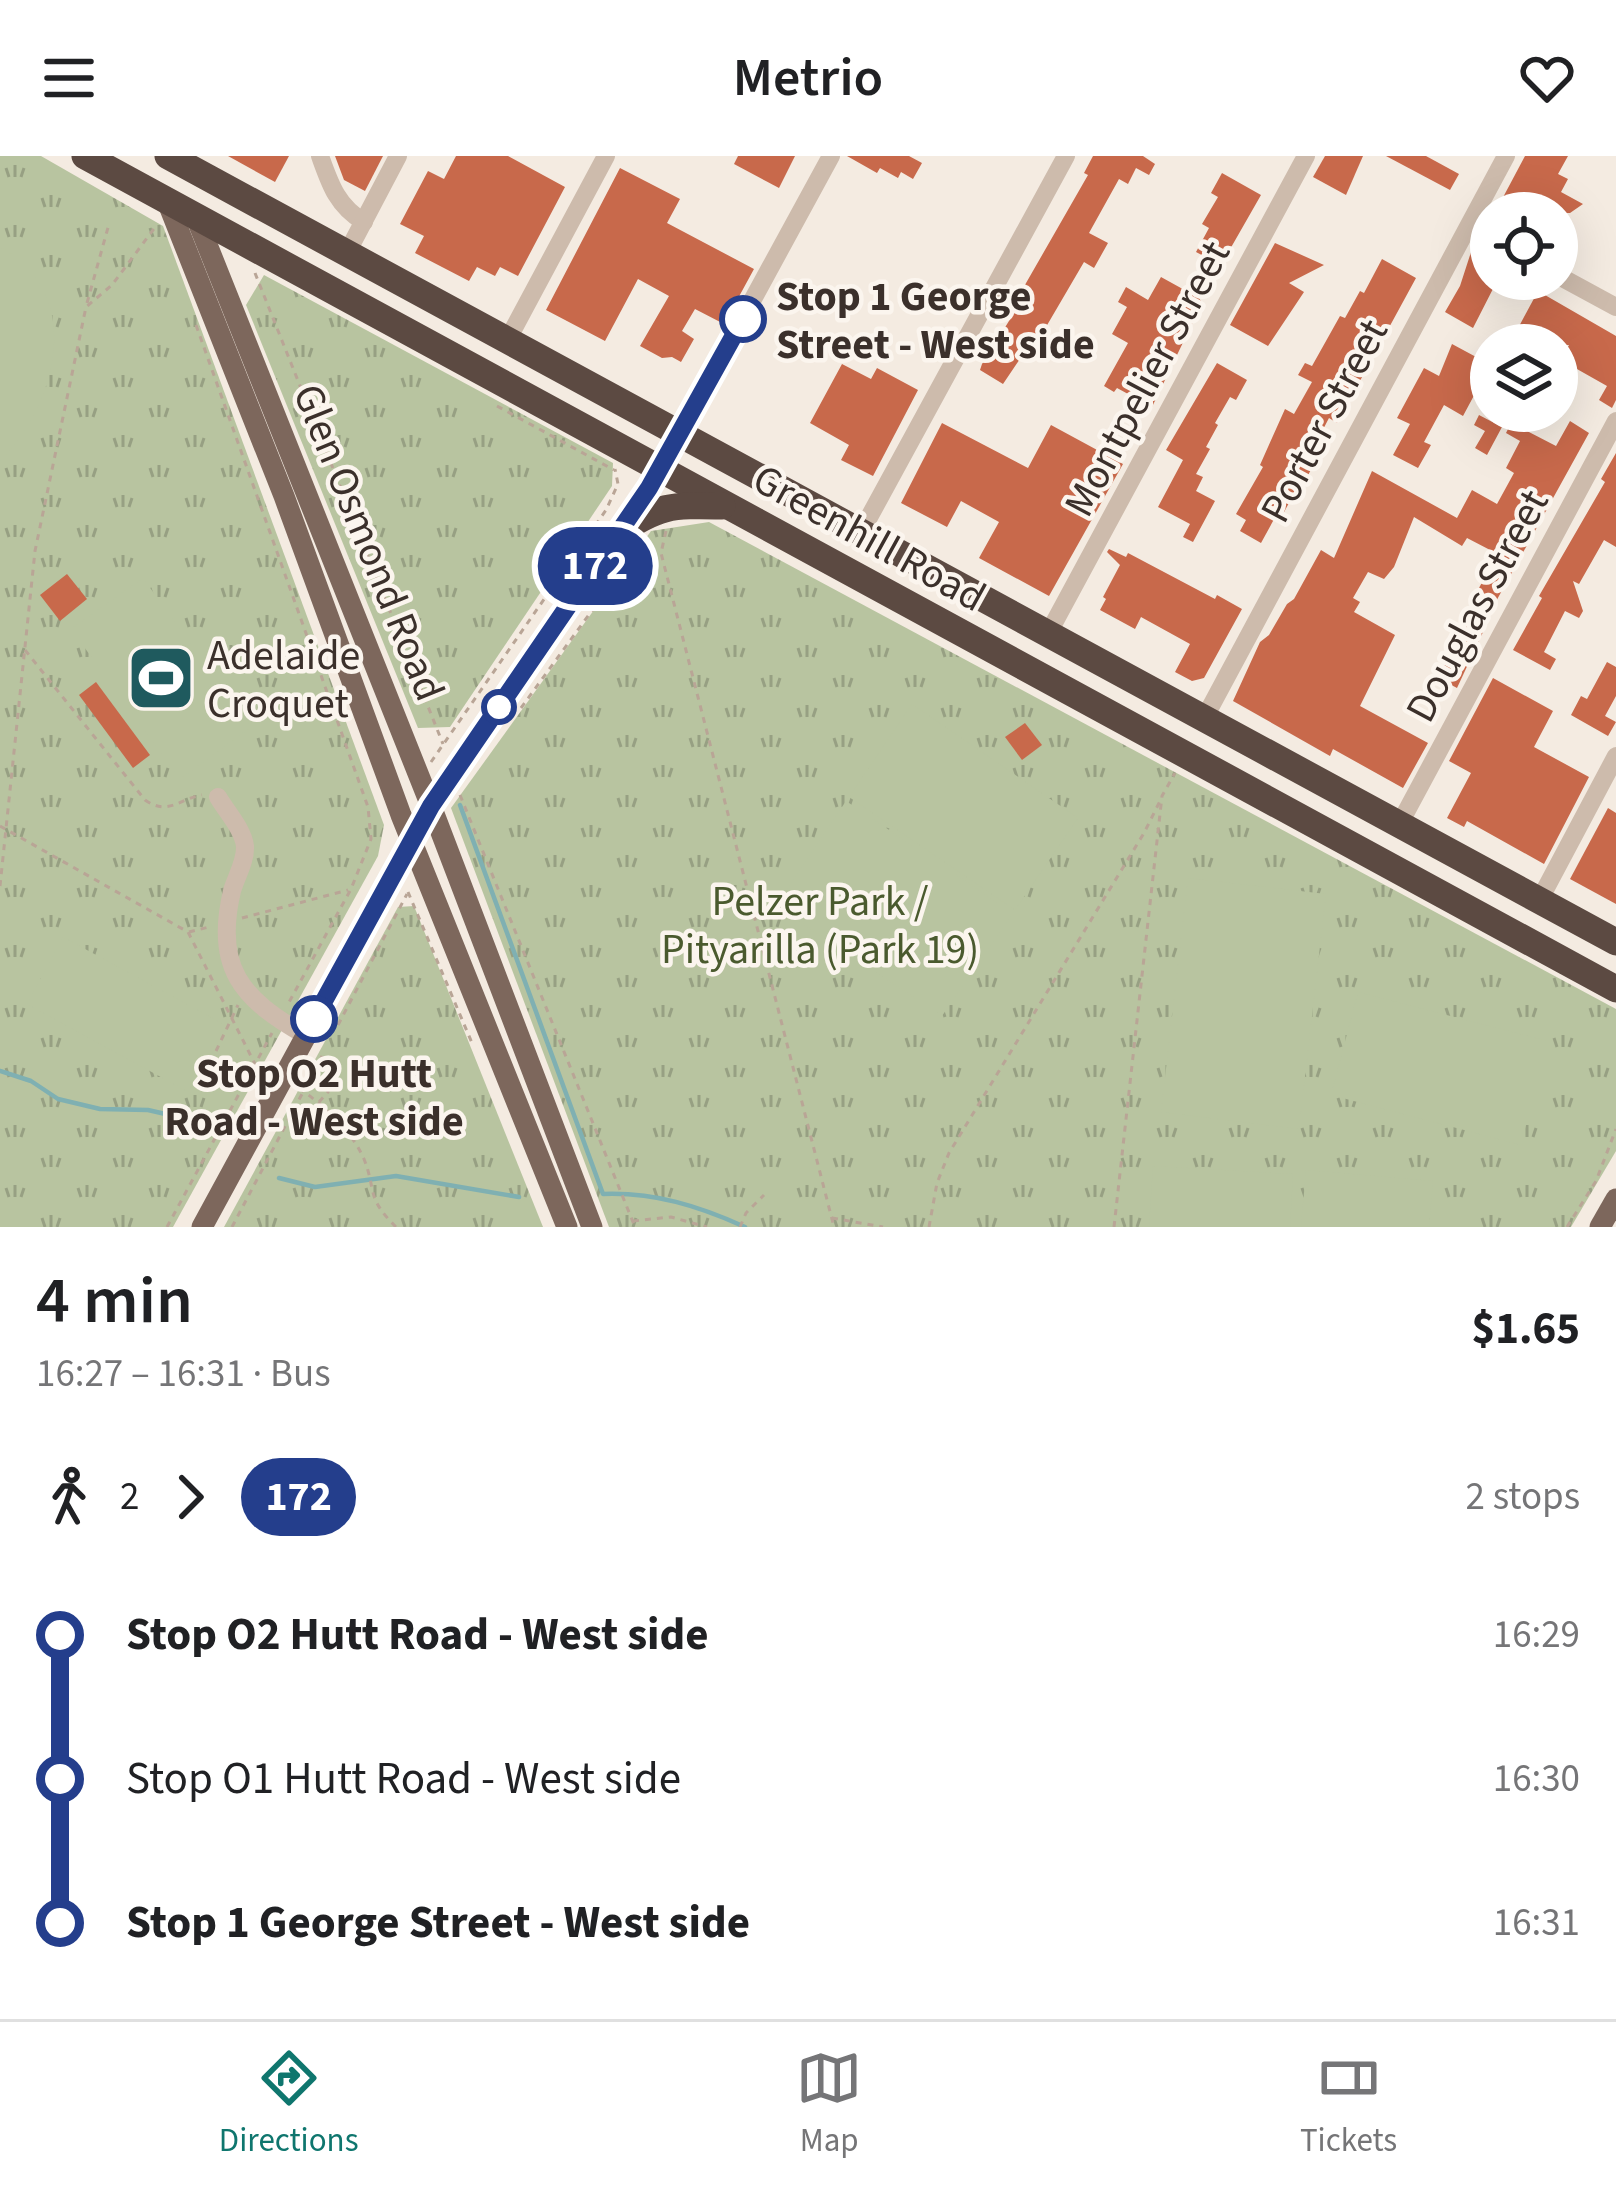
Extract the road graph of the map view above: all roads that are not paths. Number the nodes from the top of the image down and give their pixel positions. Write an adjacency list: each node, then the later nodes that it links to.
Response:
1 (85, 156): 10 (highway, Greenhill Road)
2 (320, 156): 12 (street)
3 (398, 156): 12 (street)
4 (605, 156): 17 (street)
5 (831, 156): 20 (street)
6 (1066, 156): 25 (street)
7 (1306, 156): 27 (street, Montpelier Street)
8 (1504, 156): 13 (street, Porter Street)
9 (167, 157): 10 (highway, Glen Osmond Road); 11 (highway, Glen Osmond Road); 14 (highway, Greenhill Road)
10 (163, 212): 11 (highway, Greenhill Road); 38 (main road, Glen Osmond Road)
11 (196, 218): 18 (highway, Greenhill Road); 36 (main road, Glen Osmond Road)
12 (364, 222): 14 (street)
13 (1468, 227): 30 (street, Porter Street)
14 (347, 254): 17 (highway, Greenhill Road)
15 (1578, 286): 16 (street)
16 (1616, 307)
17 (507, 340): 18 (highway); 20 (highway, Greenhill Road)
18 (487, 378): 21 (highway, Greenhill Road)
19 (1616, 421): 37 (street, Douglas Street)
20 (680, 433): 21 (main road); 22 (highway, Greenhill Road)
21 (660, 470): 23 (highway, Greenhill Road); 26 (main road)
22 (785, 490): 24 (highway); 25 (highway, Greenhill Road)
23 (726, 506): 24 (highway, Greenhill Road); 26 (highway)
24 (772, 531): 29 (highway, Greenhill Road)
25 (861, 532): 27 (highway, Greenhill Road)
26 (628, 539): 36 (main road)
27 (1048, 634): 28 (highway, Greenhill Road)
28 (1090, 657): 29 (highway); 30 (highway, Greenhill Road)
29 (1072, 695): 35 (highway, Greenhill Road)
30 (1204, 719): 32 (highway, Greenhill Road)
31 (1616, 756): 40 (street)
32 (1285, 763): 33 (highway, Greenhill Road); 35 (highway)
33 (1344, 795): 37 (highway, Greenhill Road); 39 (highway)
34 (218, 797): 43 (street)
35 (1282, 808): 39 (highway, Greenhill Road)
36 (441, 810): 38 (main road); 47 (main road, Glen Osmond Road)
37 (1399, 824): 40 (highway, Greenhill Road)
38 (411, 838): 43 (main road); 46 (main road, Glen Osmond Road)
39 (1344, 841): 42 (highway, Greenhill Road)
40 (1539, 901): 41 (highway, Greenhill Road)
41 (1607, 937): 42 (highway)
42 (1608, 984)
43 (305, 1035): 45 (main road)
44 (1616, 1199): 48 (main road)
45 (202, 1227)
46 (567, 1227)
47 (592, 1227)
48 (1600, 1227)

